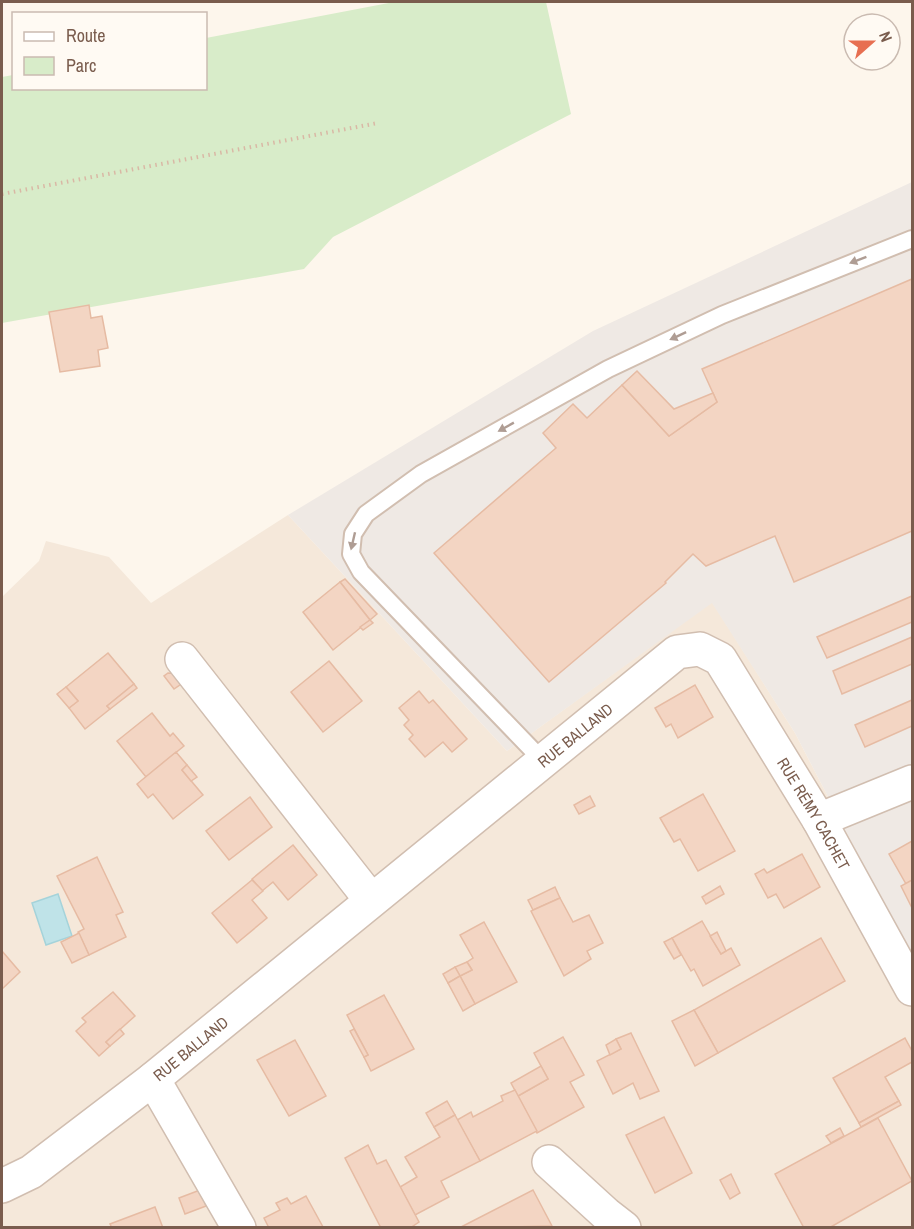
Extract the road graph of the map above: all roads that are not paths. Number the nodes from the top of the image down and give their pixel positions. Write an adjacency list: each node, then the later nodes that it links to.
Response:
1 (912, 239): 4 (lane, one-way to 4)
2 (700, 649): 4 (street, RUE BALLAND); 6 (street, RUE RÉMY CACHET)
3 (182, 659): 7 (street)
4 (543, 761): 7 (street, RUE BALLAND)
5 (912, 782): 6 (street)
6 (819, 820): 8 (street, RUE RÉMY CACHET)
7 (371, 900): 9 (street, RUE BALLAND)
8 (912, 989)
9 (153, 1079): 11 (street, RUE BALLAND); 13 (street)
10 (549, 1162): 12 (street)
11 (2, 1186)
12 (608, 1223)
13 (239, 1227)

